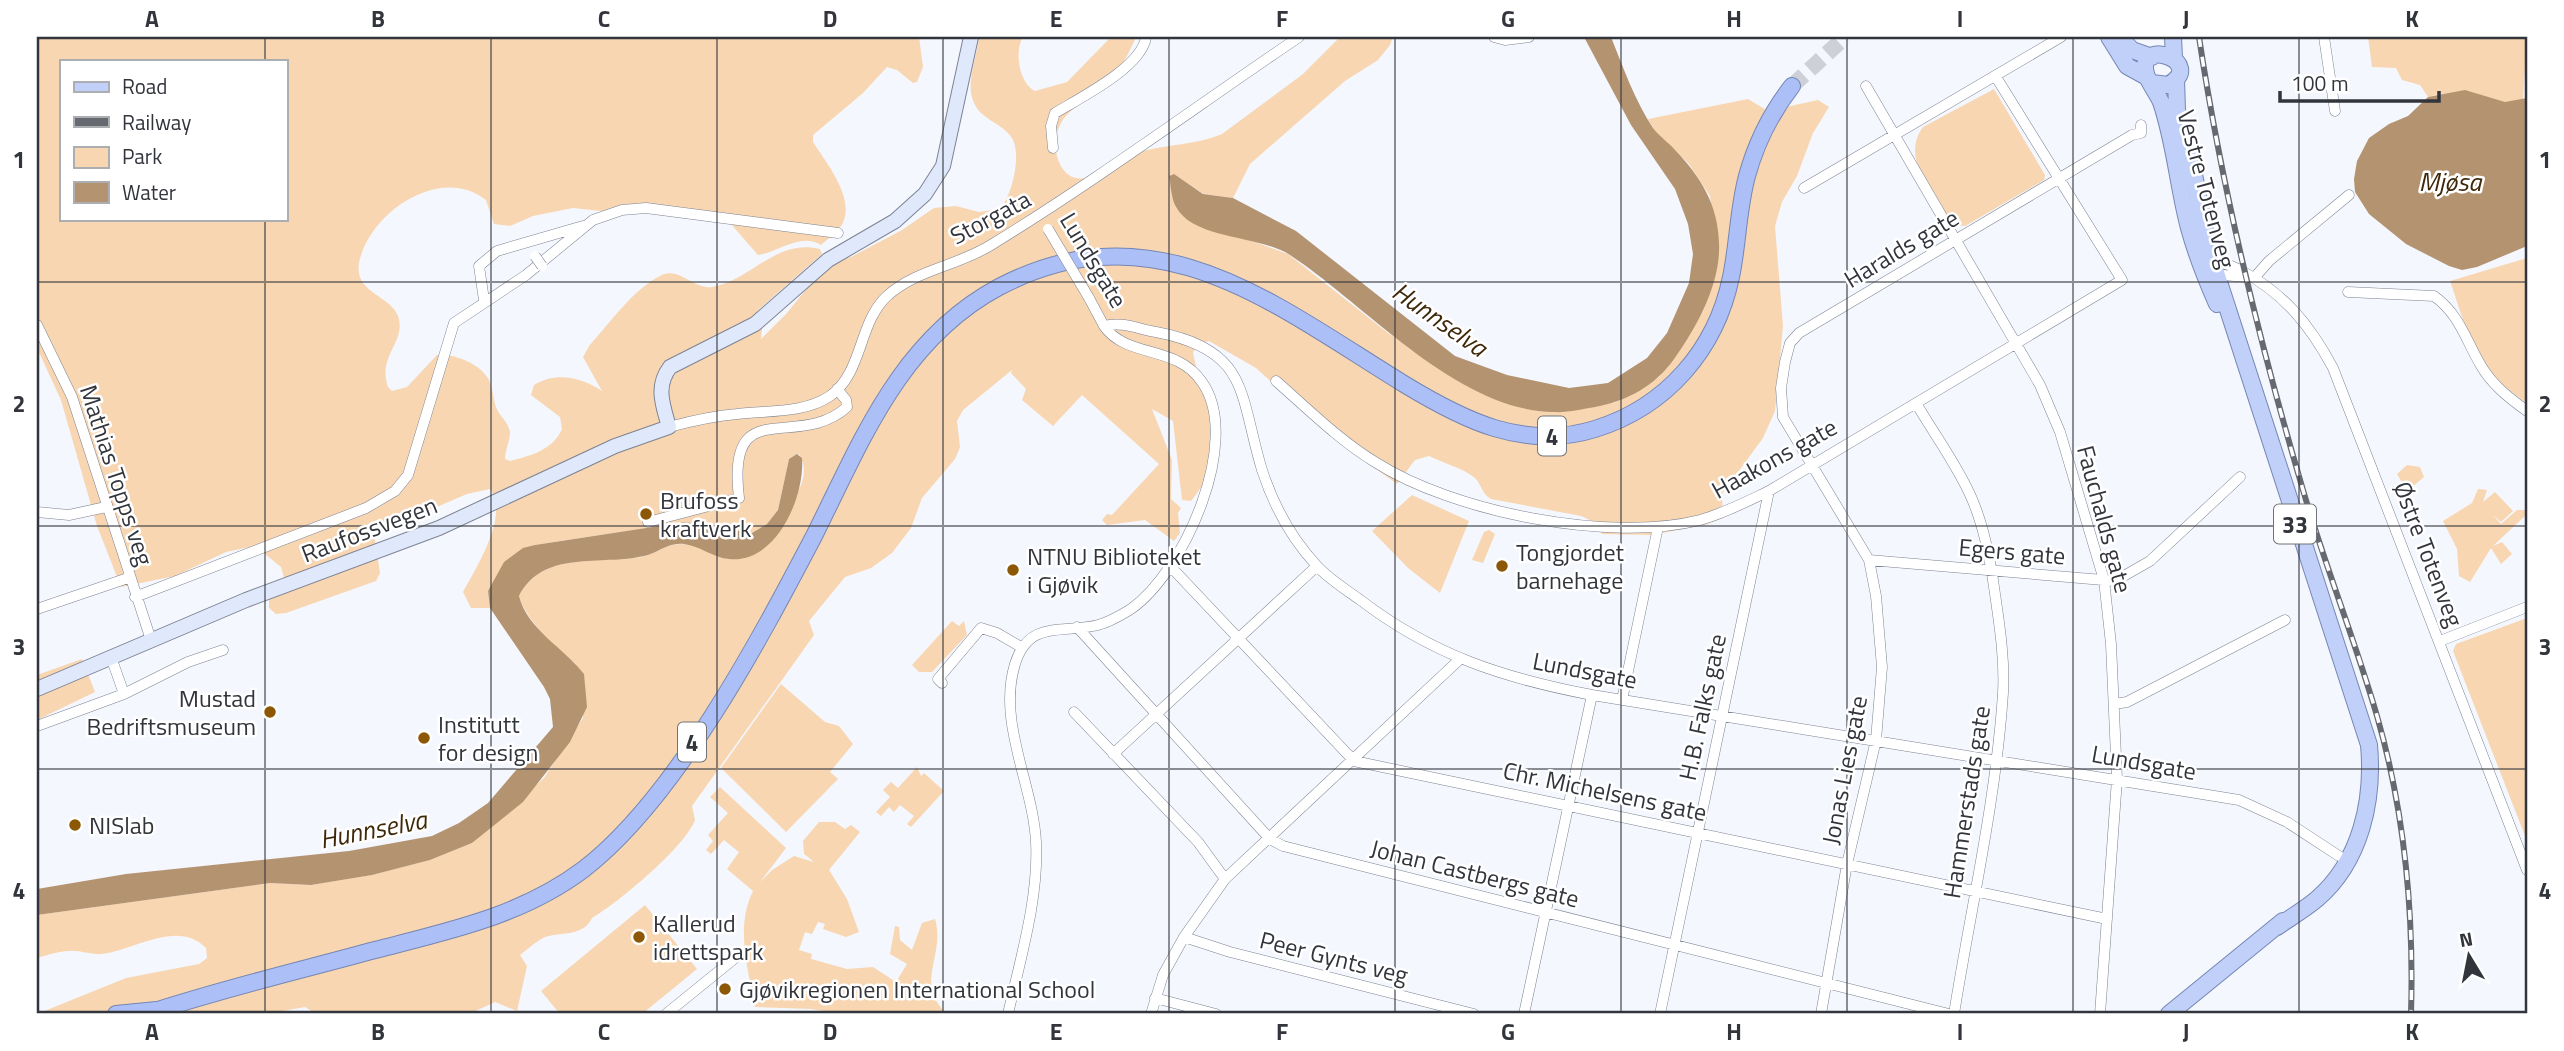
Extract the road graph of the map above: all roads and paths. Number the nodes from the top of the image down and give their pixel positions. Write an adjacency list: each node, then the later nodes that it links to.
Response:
1 (971, 37): 43 (main road)
2 (1146, 37): 22 (street)
3 (1299, 37): 26 (street, Storgata)
4 (1494, 37): 5 (street)
5 (1529, 37)
6 (2061, 37): 14 (street)
7 (2109, 37): 16 (main road, 33)
8 (2120, 37): 12 (main road)
9 (2158, 37): 12 (main road)
10 (2173, 37): 13 (main road, 33)
11 (2324, 37): 19 (street)
12 (2153, 56): 13 (main road); 16 (main road)
13 (2174, 58): 15 (main road, 33)
14 (1996, 77): 21 (street); 23 (street)
15 (2176, 79): 16 (main road); 32 (main road, Vestre Totenveg / 33)
16 (2150, 80): 32 (main road, Vestre Totenveg / 33)
17 (1792, 86): 101 (highway, 4)
18 (1866, 86): 21 (street, Fauchalds gate)
19 (2335, 111)
20 (2141, 125): 23 (street, Haralds gate)
21 (1895, 136): 24 (street); 29 (street, Fauchalds gate)
22 (1053, 148)
23 (2060, 180): 29 (street, Haralds gate); 38 (street, Haakons gate)
24 (1804, 188)
25 (2349, 195): 33 (street)
26 (1042, 214): 37 (street, Lundsgate, bridge); 40 (street, Storgata)
27 (583, 226): 28 (street); 30 (street); 35 (street)
28 (838, 233)
29 (1956, 240): 38 (street, Fauchalds gate); 44 (street, Haralds gate)
30 (525, 242): 31 (street, bridge); 35 (street)
31 (542, 266)
32 (2208, 269): 33 (street); 33 (street, Østre Totenveg); 75 (main road, Vestre Totenveg / 33)
33 (2254, 278): 64 (street, Østre Totenveg)
34 (2348, 292): 42 (street)
35 (484, 300): 57 (street)
36 (37, 325): 47 (street, Mathias Topps veg)
37 (1104, 326): 52 (street, Lundsgate); 53 (street)
38 (2018, 343): 41 (street, Haakons gate); 56 (street, Fauchalds gate)
39 (1276, 381): 50 (street, Haakons gate)
40 (837, 389): 43 (street, Raufossvegen); 49 (street)
41 (1916, 403): 44 (street, Haakons gate); 54 (street, Hammerstads gate)
42 (2527, 411)
43 (669, 427): 63 (main road, Raufossvegen)
44 (1811, 463): 46 (street, Haakons gate); 51 (street, Jonas Lies gate)
45 (2240, 477): 56 (street, Egers gate)
46 (1769, 491): 50 (street, Haakons gate); 78 (street, H.B. Falks gate)
47 (106, 507): 48 (street); 55 (street, Mathias Topps veg)
48 (37, 512)
49 (648, 522)
50 (1658, 527): 73 (street)
51 (1869, 560): 54 (street, Egers gate); 80 (street, Jonas Lies gate)
52 (1317, 566): 62 (street); 68 (street, Lundsgate)
53 (1171, 568): 61 (street); 62 (street)
54 (1992, 571): 56 (street, Egers gate); 82 (street, Hammerstads gate)
55 (128, 578): 57 (street, Mathias Topps veg); 59 (street)
56 (2104, 580): 74 (street, Fauchalds gate)
57 (135, 597): 63 (street, Mathias Topps veg)
58 (2527, 607): 64 (street)
59 (37, 610)
60 (2285, 620): 74 (street)
61 (1077, 627): 65 (street); 77 (street, Johan Castbergs gate)
62 (1238, 636): 77 (street); 83 (street)
63 (151, 640): 67 (main road, Raufossvegen)
64 (2440, 641): 90 (street, Østre Totenveg)
65 (1021, 647): 69 (street); 104 (street)
66 (223, 649): 71 (street)
67 (111, 657): 70 (main road, Raufossvegen); 71 (street)
68 (1459, 660): 72 (street, Lundsgate); 83 (street)
69 (942, 684)
70 (37, 689)
71 (124, 694): 79 (street)
72 (1592, 695): 73 (street, Lundsgate); 85 (street)
73 (1622, 700): 78 (street, Lundsgate)
74 (2115, 704): 84 (street, Fauchalds gate)
75 (2354, 706): 88 (main road, Vestre Totenveg / 33); 95 (main road, Vestre Totenveg / 33)
76 (1074, 712): 81 (street)
77 (1154, 714): 81 (street); 87 (street, Johan Castbergs gate)
78 (1721, 715): 80 (street, Lundsgate); 86 (street, H.B. Falks gate)
79 (37, 726)
80 (1876, 740): 82 (street, Lundsgate); 89 (street, Jonas Lies gate)
81 (1113, 754): 91 (street)
82 (1995, 758): 84 (street, Lundsgate); 92 (street, Hammerstads gate)
83 (1354, 761): 85 (street, Chr. Michelsens gate); 87 (street)
84 (2118, 779): 88 (street, Lundsgate); 94 (street, Fauchalds gate)
85 (1570, 805): 86 (street, Chr. Michelsens gate); 93 (street)
86 (1698, 831): 89 (street, Chr. Michelsens gate); 97 (street, H.B. Falks gate)
87 (1270, 839): 91 (street); 93 (street, Johan Castbergs gate)
88 (2339, 856): 95 (main road, Vestre Totenveg / 33)
89 (1847, 864): 92 (street, Chr. Michelsens gate); 99 (street, Jonas Lies gate)
90 (2527, 870)
91 (1225, 878): 96 (street)
92 (1974, 890): 94 (street, Chr. Michelsens gate); 112 (street, Hammerstads gate)
93 (1547, 913): 97 (street, Johan Castbergs gate); 108 (street)
94 (2108, 919): 113 (street, Fauchalds gate)
95 (2277, 927): 114 (main road, Vestre Totenveg / 33)
96 (1184, 937): 100 (street); 107 (street, Peer Gynts veg)
97 (1674, 944): 99 (street, Johan Castbergs gate); 109 (street, H.B. Falks gate)
98 (740, 954): 103 (street)
99 (1827, 983): 110 (street, Jonas Lies gate); 111 (street, Johan Castbergs gate)
100 (1155, 998): 105 (street); 106 (street)
101 (153, 1012): 102 (highway)
102 (116, 1014)
103 (666, 1014)
104 (1008, 1014)
105 (1151, 1014)
106 (1216, 1014)
107 (1474, 1014)
108 (1524, 1014)
109 (1660, 1014)
110 (1821, 1014)
111 (1949, 1014)
112 (1954, 1014)
113 (2100, 1014)
114 (2169, 1014)

